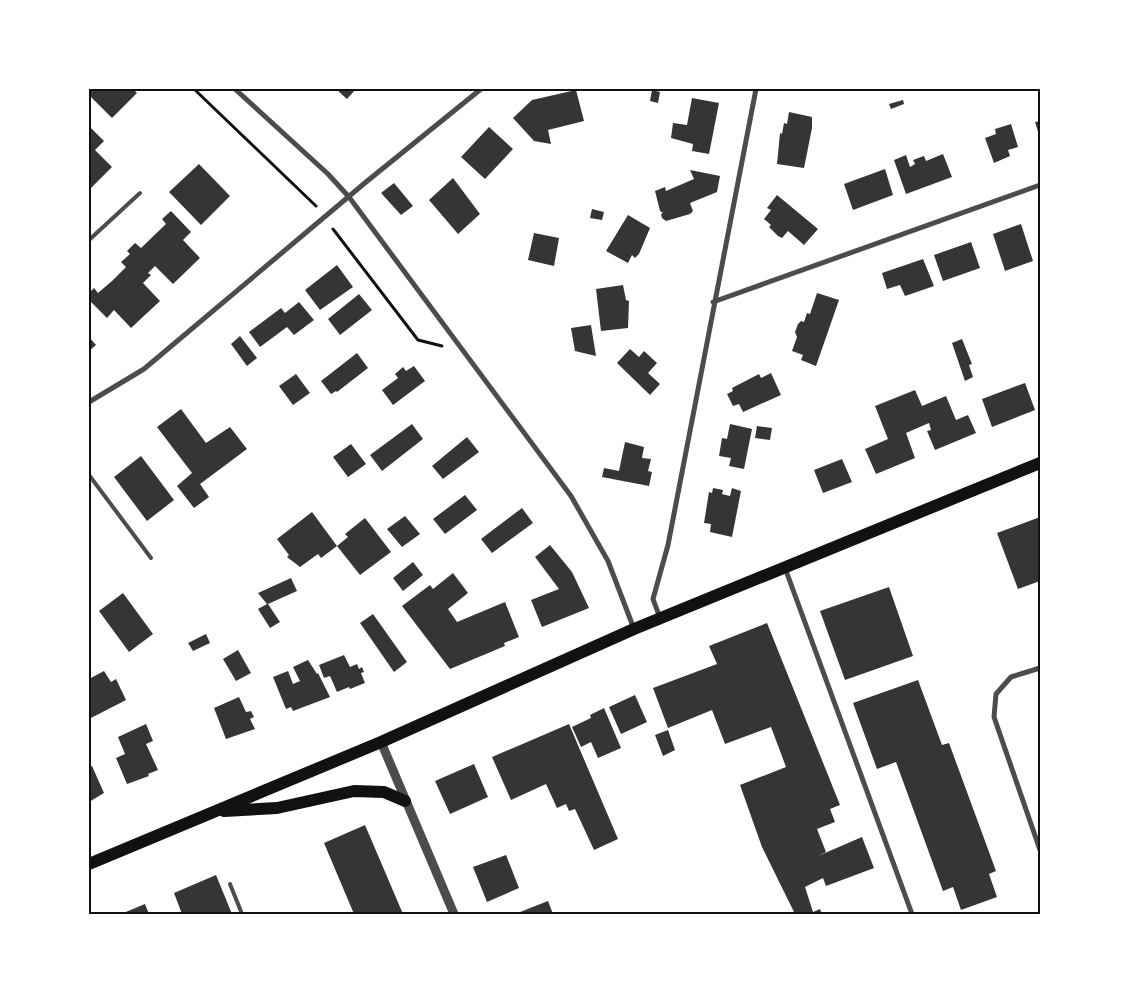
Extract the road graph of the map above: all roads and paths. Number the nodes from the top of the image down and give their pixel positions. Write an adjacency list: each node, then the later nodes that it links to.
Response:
1 (235, 89): 6 (street)
2 (480, 89): 6 (street)
3 (756, 89): 8 (street)
4 (1040, 184): 8 (street)
5 (140, 192): 7 (lane)
6 (349, 197): 9 (street); 15 (street)
7 (89, 240)
8 (713, 302): 14 (street)
9 (89, 402)
10 (1040, 463): 13 (main road)
11 (89, 475): 12 (lane)
12 (151, 558)
13 (785, 568): 14 (main road); 25 (street)
14 (660, 618): 15 (main road)
15 (634, 629): 17 (main road)
16 (1040, 668): 20 (street)
17 (381, 742): 18 (street); 19 (main road)
18 (405, 801): 19 (main road); 24 (street)
19 (214, 812): 21 (main road)
20 (1040, 850)
21 (89, 864)
22 (230, 884): 23 (lane)
23 (242, 914)
24 (454, 914)
25 (912, 914)

